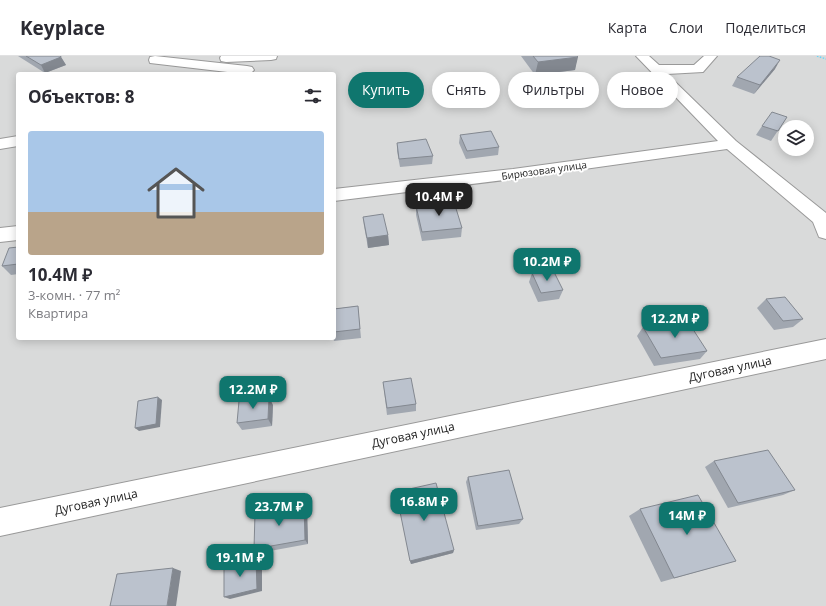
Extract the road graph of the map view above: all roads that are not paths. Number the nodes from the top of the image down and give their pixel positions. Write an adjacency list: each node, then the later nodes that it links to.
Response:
1 (271, 56): 2 (street); 5 (street); 8 (street)
2 (274, 56)
3 (642, 56): 7 (street)
4 (711, 56): 7 (street)
5 (208, 59)
6 (155, 60): 8 (street)
7 (655, 68): 11 (street)
8 (244, 72)
9 (16, 141): 10 (street)
10 (0, 144)
11 (730, 144): 12 (street, Бирюзовая улица); 13 (street)
12 (336, 196)
13 (824, 224)
14 (16, 233): 15 (street)
15 (0, 235)
16 (826, 349): 17 (street, Дуговая улица)
17 (0, 522)

